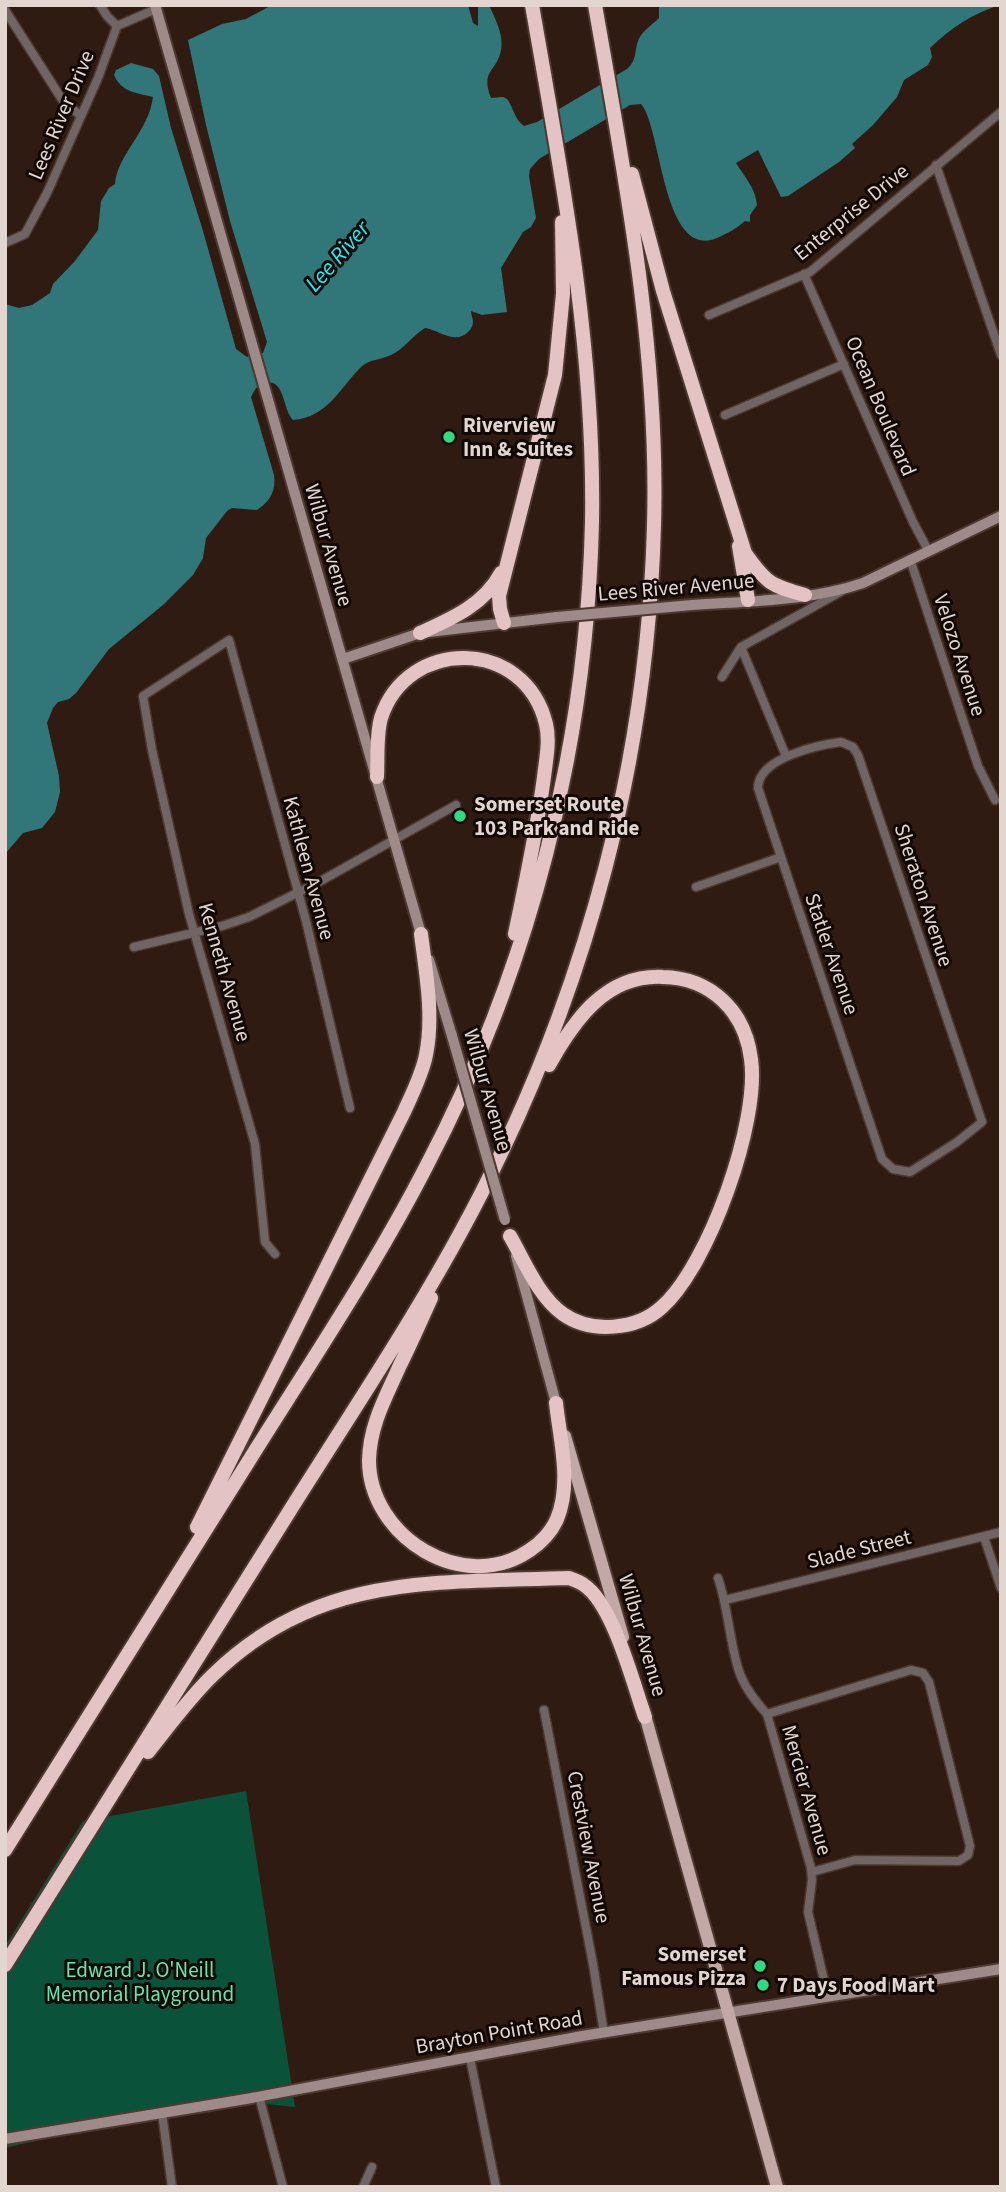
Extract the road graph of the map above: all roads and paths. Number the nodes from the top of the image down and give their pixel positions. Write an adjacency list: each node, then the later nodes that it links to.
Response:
1 (100, 5): 6 (street)
2 (532, 5): 11 (highway)
3 (595, 5): 9 (highway)
4 (155, 7): 6 (street); 30 (main road, Wilbur Avenue)
5 (5, 10): 8 (street)
6 (117, 26): 8 (street, Lees River Drive)
7 (1001, 112): 10 (street, Enterprise Drive)
8 (81, 116): 12 (street, Lees River Drive)
9 (616, 128): 18 (highway); 45 (highway)
10 (936, 165): 13 (street, Enterprise Drive); 15 (street)
11 (562, 175): 21 (highway); 43 (highway)
12 (5, 243)
13 (804, 274): 14 (street, Enterprise Drive); 16 (street, Ocean Boulevard)
14 (709, 315)
15 (1001, 355)
16 (844, 364): 17 (street); 20 (street, Ocean Boulevard)
17 (725, 415)
18 (732, 507): 24 (highway); 25 (highway)
19 (1001, 516): 20 (main road, Lees River Avenue)
20 (928, 550): 22 (main road, Lees River Avenue)
21 (509, 552): 26 (highway); 27 (highway)
22 (910, 559): 23 (main road, Lees River Avenue); 34 (street, Velozo Avenue)
23 (845, 589): 24 (main road, Lees River Avenue); 29 (street)
24 (805, 595): 25 (main road, Lees River Avenue)
25 (748, 600): 26 (main road, Lees River Avenue, bridge)
26 (504, 622): 27 (main road, Lees River Avenue)
27 (420, 633): 30 (main road, Lees River Avenue)
28 (229, 640): 39 (street, Kathleen Avenue); 40 (street, Kenneth Avenue)
29 (741, 648): 31 (street); 32 (street)
30 (343, 659): 33 (main road, Wilbur Avenue)
31 (722, 677)
32 (786, 756): 37 (street, Statler Avenue); 46 (street, Sheraton Avenue)
33 (377, 777): 36 (main road, Wilbur Avenue); 43 (highway)
34 (995, 800)
35 (456, 806): 36 (street)
36 (394, 840): 39 (street); 41 (main road, Wilbur Avenue)
37 (781, 857): 38 (street); 46 (street, Statler Avenue)
38 (696, 887)
39 (297, 893): 40 (street); 44 (street, Kathleen Avenue)
40 (194, 932): 42 (street); 49 (street, Kenneth Avenue)
41 (421, 934): 48 (main road, Wilbur Avenue, bridge); 56 (highway)
42 (134, 947)
43 (500, 1003): 56 (highway)
44 (350, 1108)
45 (511, 1133): 47 (highway); 48 (highway)
46 (893, 1169)
47 (463, 1228): 50 (highway); 60 (highway)
48 (510, 1236): 50 (main road, Wilbur Avenue)
49 (275, 1254)
50 (556, 1403): 59 (main road, Wilbur Avenue)
51 (1001, 1532): 52 (street, Slade Street)
52 (984, 1537): 54 (street); 55 (street, Slade Street)
53 (718, 1578): 55 (street, Mercier Avenue)
54 (1001, 1588)
55 (725, 1600): 58 (street, Mercier Avenue)
56 (154, 1613): 61 (highway)
57 (544, 1710): 67 (street, Crestview Avenue)
58 (767, 1714): 62 (street, Mercier Avenue); 62 (street)
59 (645, 1717): 60 (highway); 66 (main road, Wilbur Avenue)
60 (102, 1811): 63 (highway)
61 (5, 1850)
62 (812, 1872): 65 (street, Mercier Avenue)
63 (5, 1965)
64 (1001, 1969): 65 (main road, Brayton Point Road)
65 (828, 1997): 66 (main road, Brayton Point Road)
66 (729, 2014): 67 (main road, Brayton Point Road); 77 (main road, Wilbur Avenue)
67 (604, 2033): 68 (main road, Brayton Point Road)
68 (470, 2057): 69 (main road, Brayton Point Road); 76 (street)
69 (259, 2096): 70 (main road, Brayton Point Road); 74 (street)
70 (162, 2113): 71 (main road, Brayton Point Road); 73 (street)
71 (5, 2139)
72 (373, 2167): 75 (street)
73 (172, 2187)
74 (283, 2187)
75 (363, 2187)
76 (496, 2187)
77 (777, 2187)

